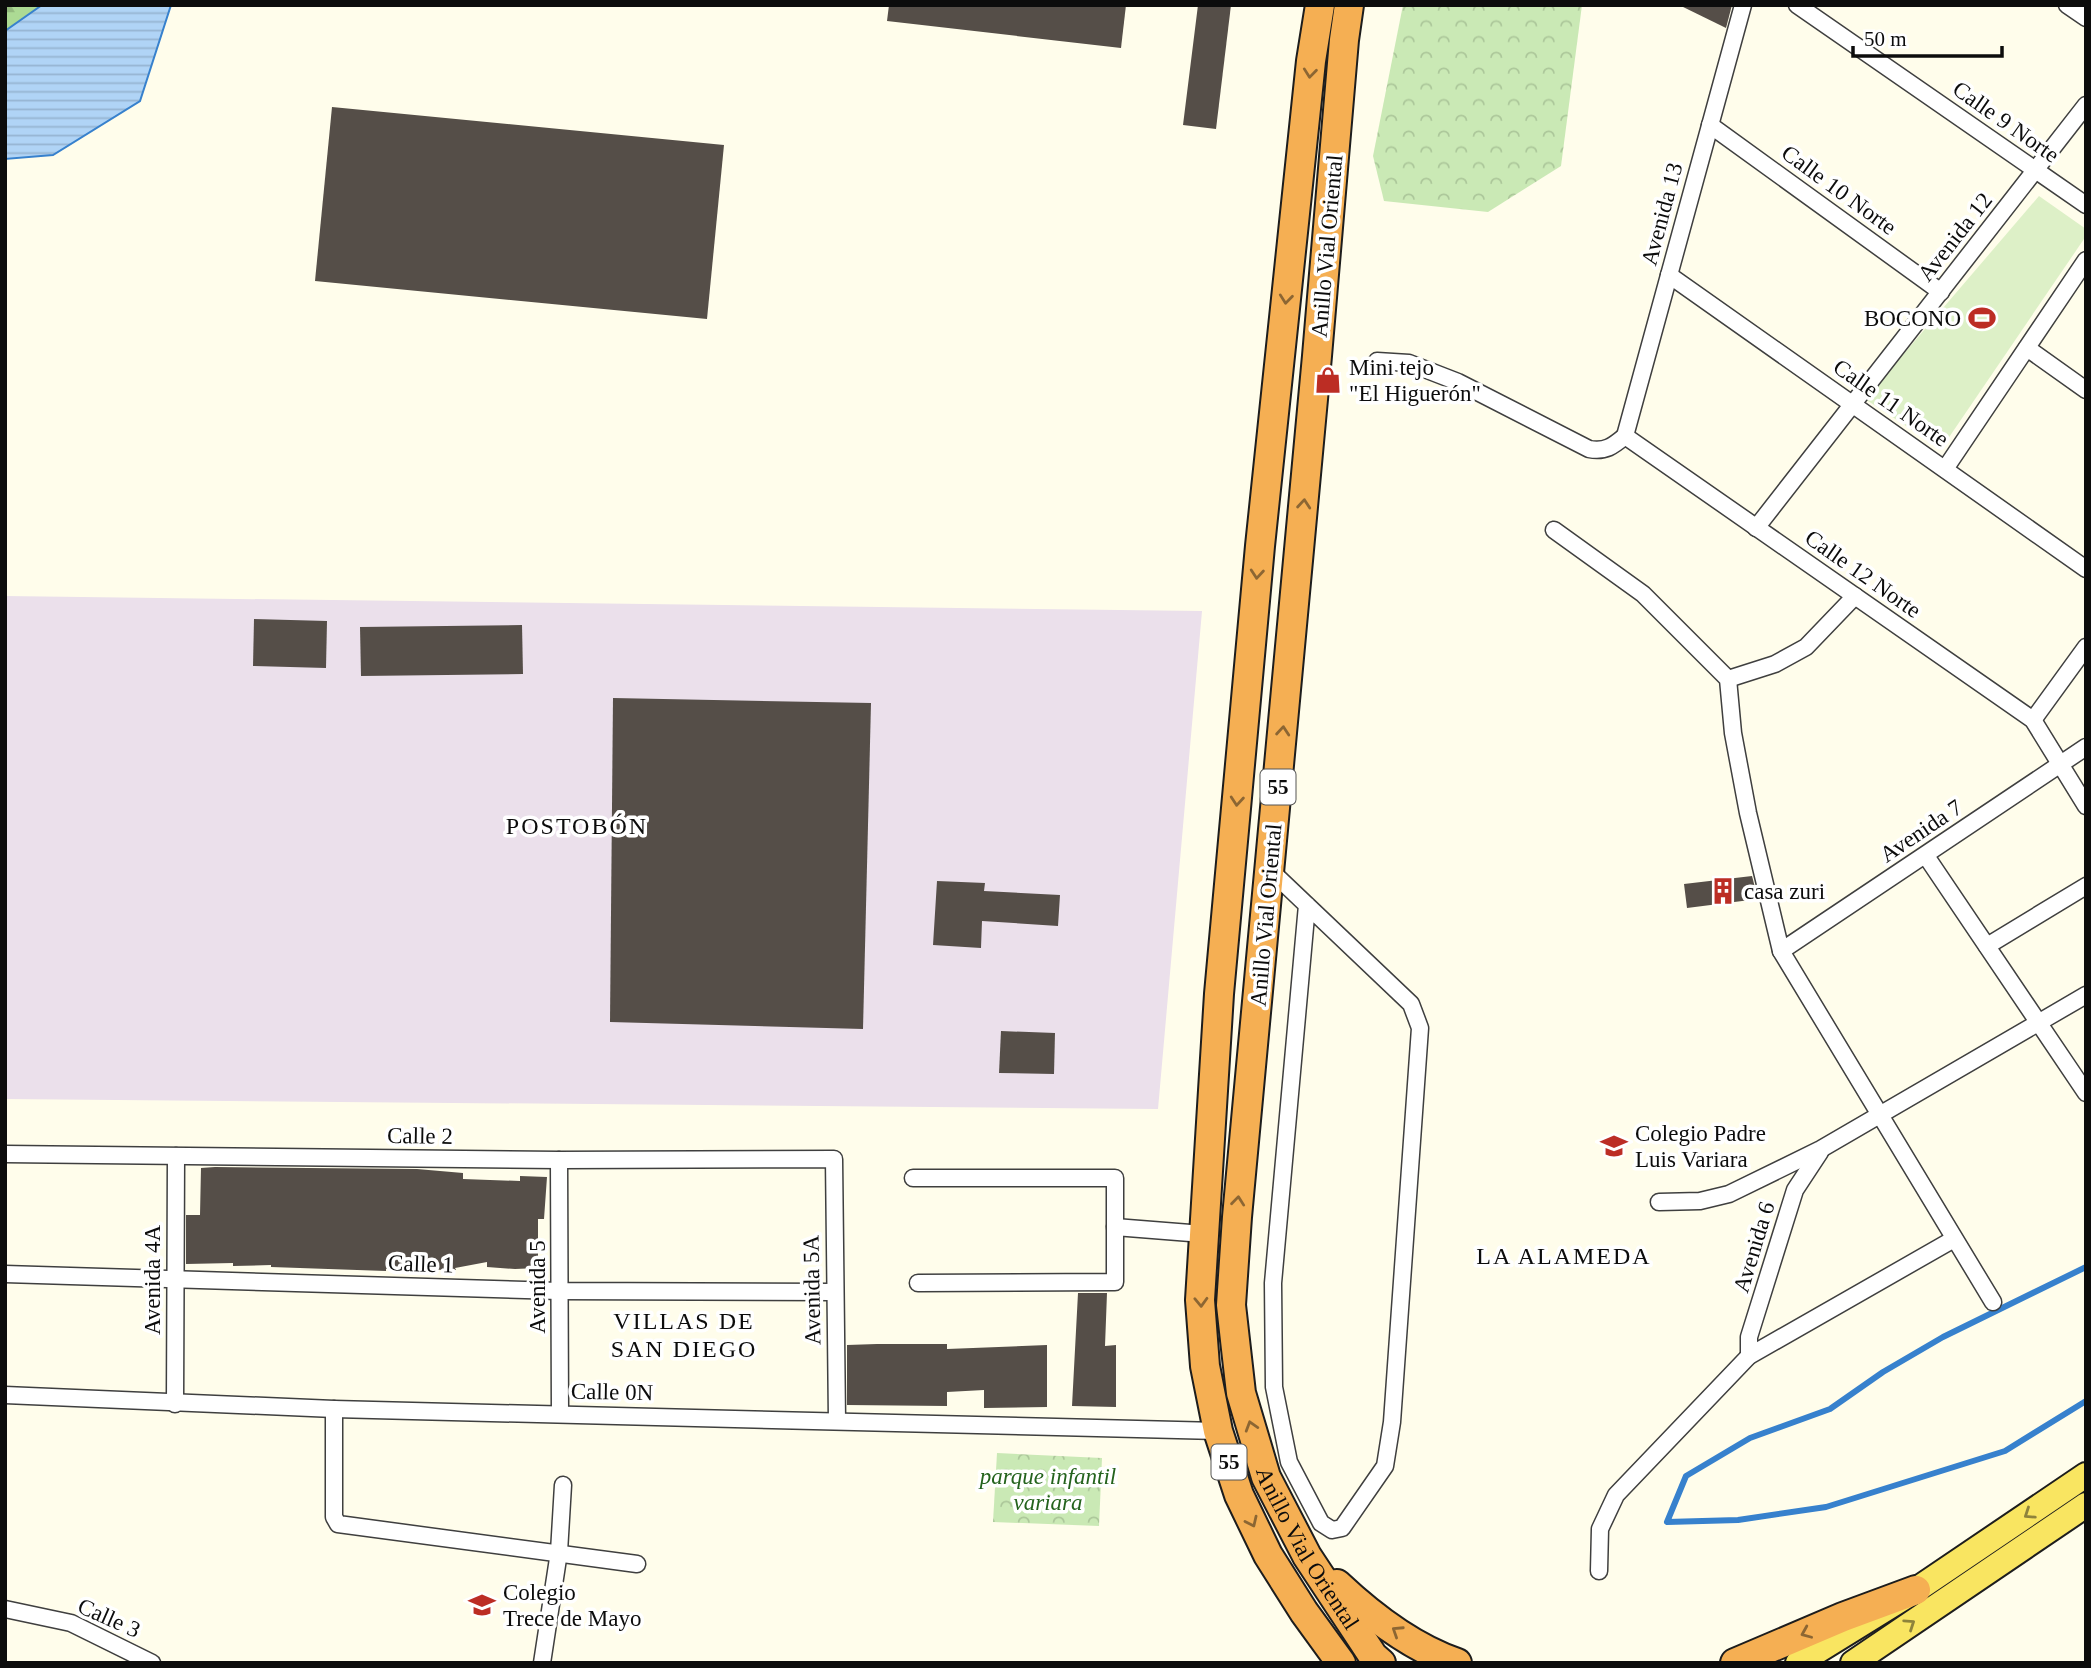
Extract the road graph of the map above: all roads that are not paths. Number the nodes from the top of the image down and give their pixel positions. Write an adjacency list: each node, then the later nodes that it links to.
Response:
1 (1320, 5): 48 (highway, Anillo Vial Oriental / 55, one-way to 48)
2 (1349, 5): 31 (highway, Anillo Vial Oriental / 55, one-way to 2)
3 (1743, 5): 8 (street, Avenida 13)
4 (1797, 5): 9 (street, Calle 9 Norte)
5 (2067, 5): 6 (street)
6 (2086, 18)
7 (2086, 106): 9 (street, Avenida 12)
8 (1710, 125): 12 (street, Avenida 13); 13 (street, Calle 10 Norte)
9 (2035, 170): 10 (street, Calle 9 Norte); 13 (street, Avenida 12)
10 (2086, 205)
11 (2086, 260): 14 (street)
12 (1669, 275): 17 (street, Calle 11 Norte); 18 (street, Avenida 13)
13 (1941, 292): 17 (street, Avenida 12)
14 (2027, 348): 16 (street); 19 (street)
15 (1377, 361): 18 (street)
16 (2086, 390)
17 (1853, 404): 19 (street, Calle 11 Norte); 20 (street, Avenida 12)
18 (1625, 436): 20 (street, Calle 12 Norte)
19 (1945, 469): 22 (street, Calle 11 Norte)
20 (1756, 528): 23 (street, Calle 12 Norte)
21 (1554, 530): 25 (street)
22 (2086, 569)
23 (1855, 596): 25 (street); 26 (street, Calle 12 Norte)
24 (2086, 647): 26 (street)
25 (1728, 679): 35 (street)
26 (2033, 720): 28 (street, Calle 12 Norte)
27 (2086, 747): 28 (street, Avenida 7)
28 (2060, 764): 29 (street, Calle 12 Norte); 30 (street, Avenida 7)
29 (2086, 806)
30 (1926, 856): 34 (street); 35 (street, Avenida 7)
31 (1270, 870): 33 (street); 67 (highway, Anillo Vial Oriental / 55, one-way to 31)
32 (2086, 886): 34 (street)
33 (1307, 905): 33 (street)
34 (1987, 946): 37 (street)
35 (1781, 951): 39 (street)
36 (2086, 995): 37 (street, Avenida 6)
37 (2039, 1023): 38 (street); 39 (street, Avenida 6)
38 (2086, 1093)
39 (1880, 1115): 40 (street, Avenida 6); 49 (street)
40 (1821, 1149): 46 (street); 56 (street, Avenida 6)
41 (5, 1154): 42 (street, Calle 2)
42 (176, 1156): 44 (street, Calle 2); 51 (street, Avenida 4A)
43 (834, 1159): 44 (street, Calle 2); 54 (street, Avenida 5A)
44 (559, 1160): 53 (street, Avenida 5)
45 (913, 1178): 47 (street)
46 (1659, 1202)
47 (1115, 1227): 48 (street); 52 (street)
48 (1203, 1234): 62 (highway, Anillo Vial Oriental / 55, one-way to 62)
49 (1954, 1239): 55 (street); 56 (street)
50 (5, 1274): 51 (street, Calle 1)
51 (174, 1280): 53 (street, Calle 1); 58 (street, Avenida 4A)
52 (918, 1283)
53 (559, 1291): 54 (street, Calle 1); 60 (street, Avenida 5)
54 (835, 1292): 61 (street, Avenida 5A)
55 (1993, 1303)
56 (1749, 1356): 69 (street)
57 (5, 1395): 58 (street, Calle 0N)
58 (176, 1404): 59 (street, Calle 0N)
59 (334, 1409): 60 (street, Calle 0N); 66 (street)
60 (560, 1414): 61 (street, Calle 0N)
61 (837, 1420): 62 (street, Calle 0N)
62 (1218, 1431): 74 (highway, Anillo Vial Oriental / 55, one-way to 74)
63 (2086, 1475): 70 (main road, one-way to 70)
64 (563, 1485): 66 (street)
65 (2086, 1505): 79 (main road, one-way to 65)
66 (559, 1552): 68 (street); 73 (street)
67 (1307, 1556): 75 (highway, Anillo Vial Oriental / 55); 76 (highway, one-way to 67)
68 (637, 1564)
69 (1599, 1571)
70 (1916, 1590): 77 (highway, one-way to 77); 78 (main road)
71 (5, 1609): 72 (street, Calle 3)
72 (152, 1663)
73 (542, 1663)
74 (1341, 1663)
75 (1381, 1663)
76 (1457, 1663)
77 (1735, 1663)
78 (1798, 1663)
79 (1853, 1663)

